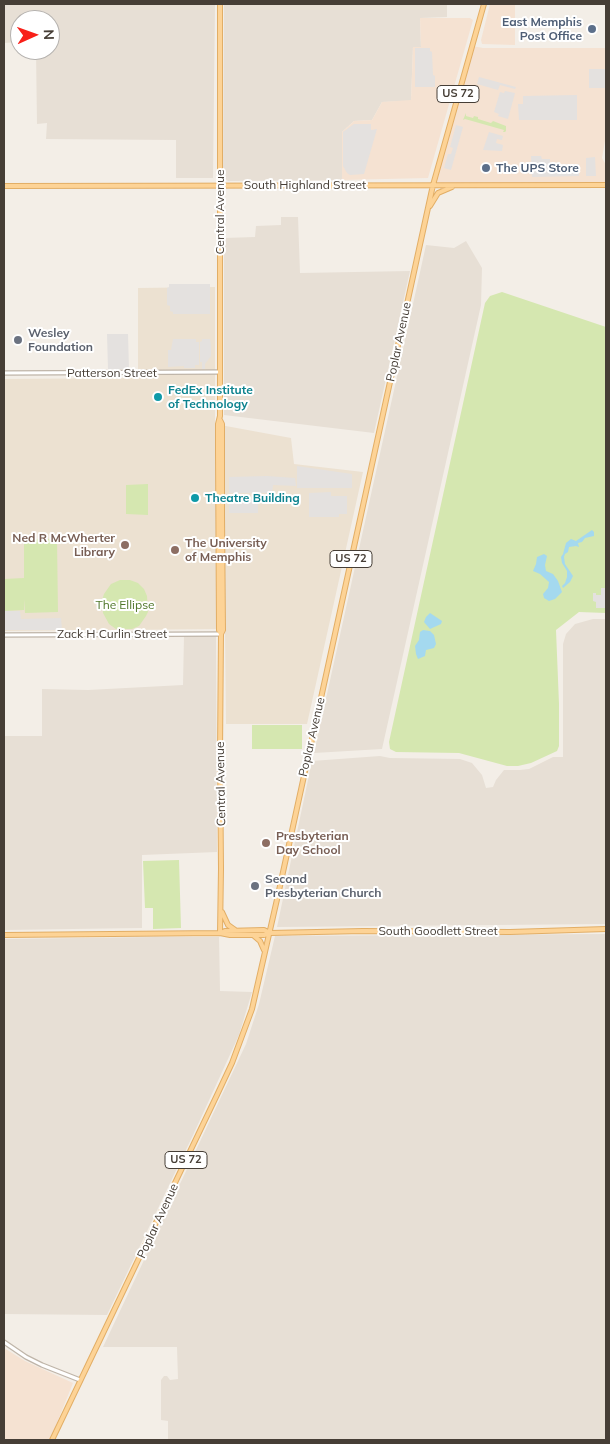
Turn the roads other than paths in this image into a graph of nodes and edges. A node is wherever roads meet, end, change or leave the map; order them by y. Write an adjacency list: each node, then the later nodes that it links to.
1 (220, 4): 7 (main road, Central Avenue)
2 (484, 4): 4 (main road, Poplar Avenue / US 72)
3 (606, 184): 5 (main road, South Highland Street)
4 (433, 185): 5 (main road, South Highland Street); 7 (main road, South Highland Street); 8 (main road, Poplar Avenue / US 72)
5 (458, 185): 8 (main road)
6 (4, 186): 7 (main road, South Highland Street)
7 (220, 186): 9 (main road, Central Avenue)
8 (428, 210): 17 (main road, Poplar Avenue / US 72)
9 (220, 372): 10 (street, Patterson Street); 11 (main road, Central Avenue)
10 (4, 373)
11 (220, 634): 12 (street, Zack H Curlin Street); 13 (main road, Central Avenue)
12 (4, 635)
13 (220, 905): 15 (main road); 16 (main road, Central Avenue)
14 (606, 929): 17 (main road, South Goodlett Street)
15 (237, 930): 16 (main road, South Goodlett Street); 17 (main road, South Goodlett Street)
16 (220, 933): 18 (main road, South Goodlett Street); 19 (main road, South Goodlett Street)
17 (270, 933): 19 (main road, South Goodlett Street); 20 (main road, Poplar Avenue / US 72)
18 (4, 935)
19 (253, 935): 20 (main road)
20 (265, 953): 22 (main road, Poplar Avenue / US 72)
21 (4, 1342): 22 (street)
22 (80, 1380): 23 (main road, Poplar Avenue / US 72)
23 (52, 1440)

